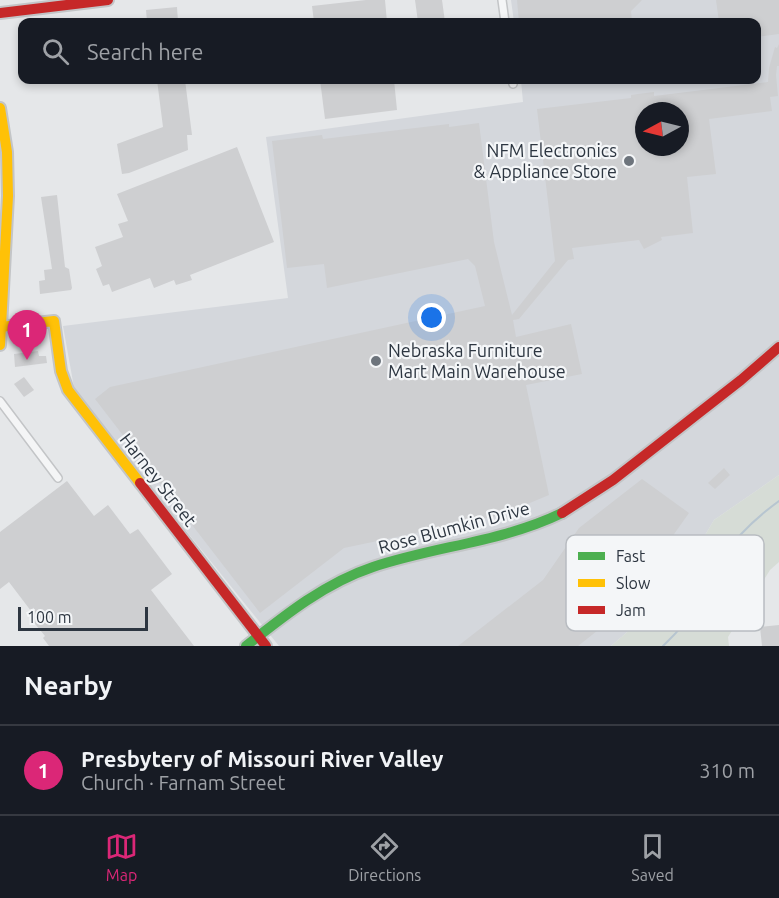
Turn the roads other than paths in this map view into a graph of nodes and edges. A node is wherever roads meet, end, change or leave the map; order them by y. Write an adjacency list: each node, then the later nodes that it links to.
1 (108, 0): 3 (main road)
2 (502, 0): 4 (street)
3 (0, 13)
4 (504, 18)
5 (0, 108): 6 (main road)
6 (4, 218): 7 (main road)
7 (1, 296): 8 (main road)
8 (1, 326): 9 (main road); 13 (main road, Harney Street)
9 (0, 345)
10 (779, 346): 13 (main road, Rose Blumkin Drive)
11 (0, 401): 12 (street)
12 (58, 478)
13 (259, 636): 14 (main road, Rose Blumkin Drive); 15 (main road, Harney Street)
14 (246, 646)
15 (266, 646)

